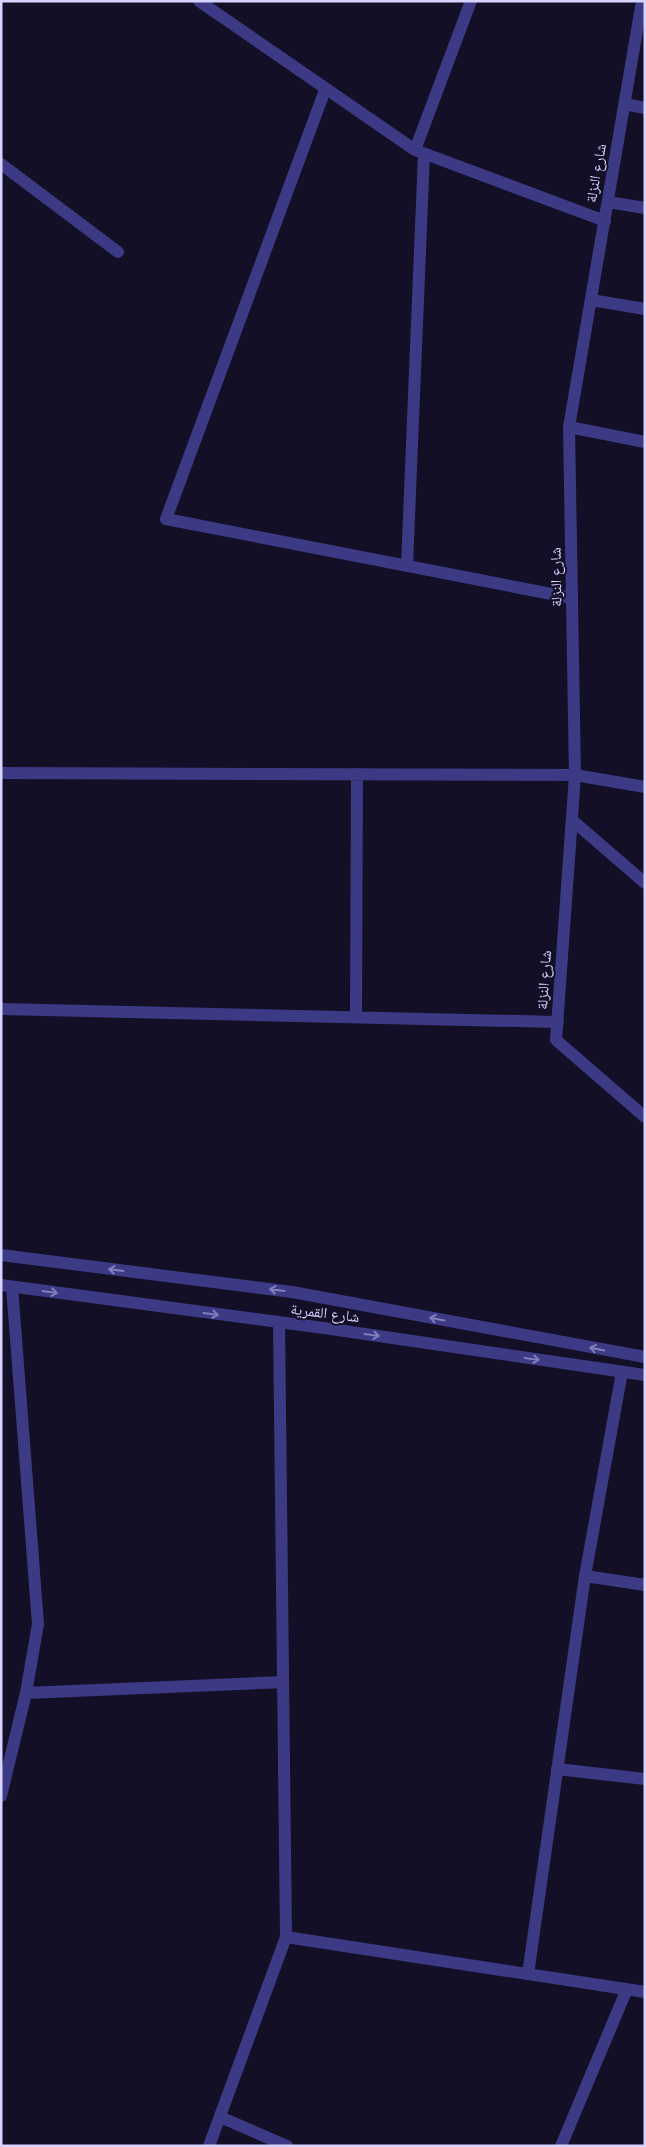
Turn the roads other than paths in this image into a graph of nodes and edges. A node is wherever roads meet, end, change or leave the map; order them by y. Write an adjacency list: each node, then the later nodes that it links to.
1 (199, 1): 4 (street)
2 (471, 1): 7 (street)
3 (642, 1): 5 (street, شارع النزلة)
4 (325, 90): 7 (street); 17 (street)
5 (625, 104): 6 (street); 9 (street, شارع النزلة)
6 (645, 108)
7 (420, 152): 11 (street); 17 (street)
8 (1, 164): 12 (street)
9 (608, 202): 10 (street); 11 (street, شارع النزلة)
10 (645, 208)
11 (605, 221): 13 (street, شارع النزلة)
12 (118, 252)
13 (591, 300): 14 (street); 15 (street, شارع النزلة)
14 (645, 309)
15 (570, 427): 16 (street); 18 (street, شارع النزلة)
16 (645, 442)
17 (407, 566): 18 (street)
18 (572, 598): 21 (street, شارع النزلة)
19 (1, 773): 20 (street)
20 (357, 774): 21 (street); 26 (street)
21 (575, 775): 22 (street); 23 (street, شارع النزلة)
22 (645, 787)
23 (572, 820): 24 (street); 27 (street, شارع النزلة)
24 (645, 883)
25 (1, 1009): 26 (street)
26 (356, 1017): 27 (street)
27 (558, 1022): 28 (street, شارع النزلة)
28 (645, 1117)
29 (1, 1256): 32 (street, one-way to 29)
30 (7, 1286): 31 (street, شارع القمرية, one-way to 31); 38 (street)
31 (279, 1323): 33 (street, شارع القمرية, one-way to 33); 37 (street)
32 (645, 1357)
33 (622, 1372): 34 (street, شارع القمرية); 35 (street)
34 (645, 1375)
35 (585, 1576): 36 (street); 39 (street)
36 (645, 1586)
37 (283, 1682): 38 (street); 42 (street)
38 (26, 1693): 41 (street)
39 (557, 1769): 40 (street); 43 (street)
40 (645, 1779)
41 (1, 1796)
42 (286, 1938): 43 (street); 46 (street)
43 (528, 1974): 44 (street)
44 (627, 1989): 45 (street); 49 (street)
45 (645, 1992)
46 (220, 2117): 47 (street); 48 (street)
47 (210, 2146)
48 (287, 2146)
49 (561, 2146)

